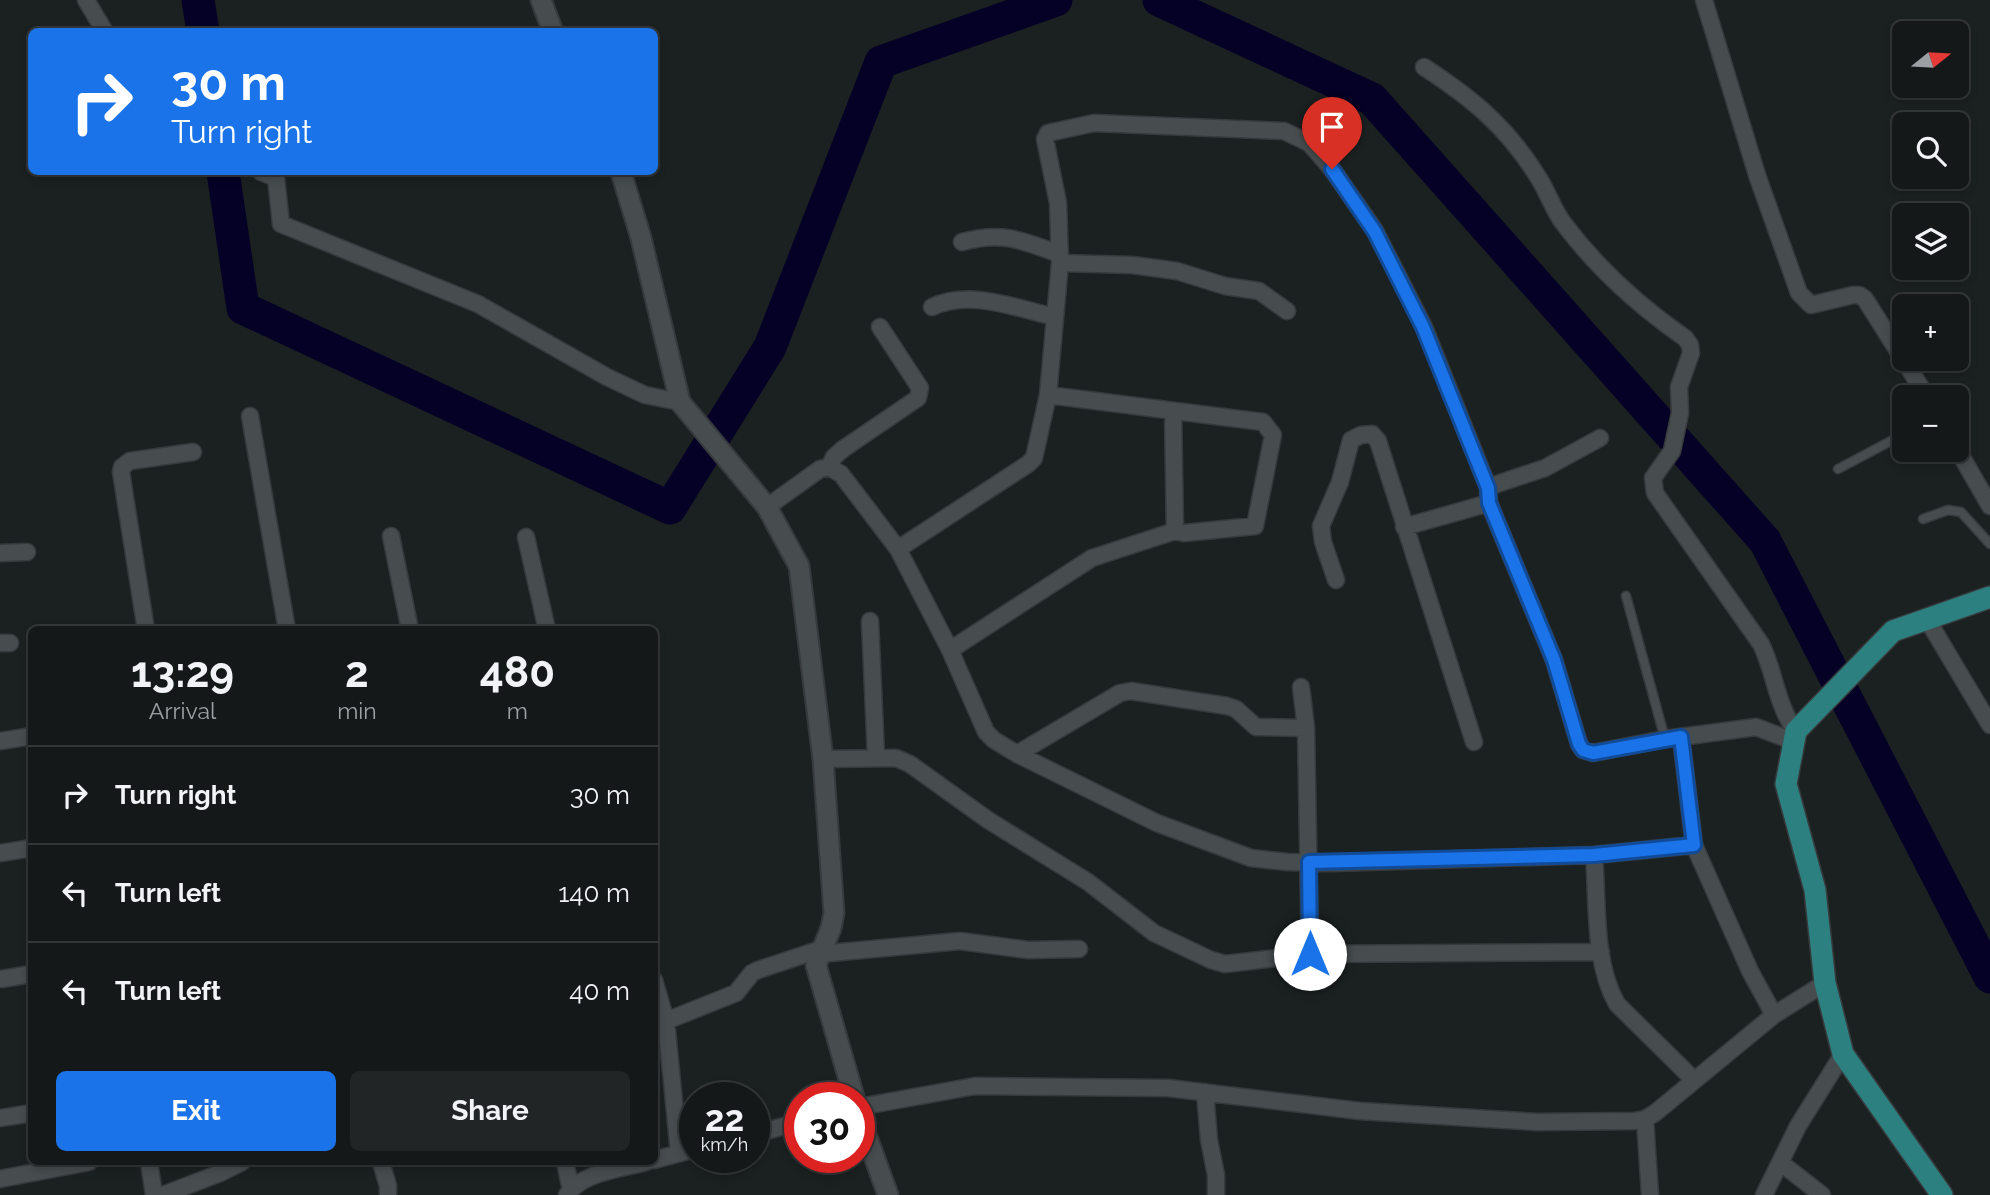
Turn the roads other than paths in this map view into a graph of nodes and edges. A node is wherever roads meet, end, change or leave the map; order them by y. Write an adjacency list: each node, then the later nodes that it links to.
1 (86, 0): 4 (street)
2 (541, 0): 5 (street)
3 (1704, 0): 15 (street)
4 (103, 28)
5 (552, 28)
6 (1424, 66): 51 (street)
7 (268, 175): 17 (street)
8 (622, 175): 17 (street)
9 (962, 242): 10 (street)
10 (1059, 258): 12 (street); 13 (street); 26 (street)
11 (932, 307): 13 (street)
12 (1287, 311)
13 (1055, 317): 16 (street)
14 (880, 327): 24 (street)
15 (1920, 385)
16 (1048, 395): 18 (street); 35 (street)
17 (681, 402): 27 (street)
18 (1173, 412): 31 (street); 31 (street)
19 (250, 416): 44 (street)
20 (1600, 438): 26 (street)
21 (1892, 440): 25 (lane)
22 (192, 452): 43 (street)
23 (1965, 462): 28 (street)
24 (829, 467): 27 (street); 35 (street)
25 (1838, 469)
26 (1488, 495): 30 (street); 53 (street)
27 (761, 500): 58 (street)
28 (1990, 506)
29 (1923, 519): 34 (lane)
30 (1404, 527): 38 (street); 55 (street)
31 (1175, 531): 47 (street)
32 (391, 536): 45 (street)
33 (526, 537): 46 (street)
34 (1990, 544)
35 (898, 549): 47 (street)
36 (27, 552): 37 (street)
37 (0, 553)
38 (1336, 580)
39 (1626, 596): 53 (lane)
40 (1990, 597): 41 (main road)
41 (1927, 619): 49 (street); 51 (main road)
42 (870, 621): 57 (street)
43 (145, 626)
44 (286, 626)
45 (409, 626)
46 (546, 626)
47 (950, 649): 56 (street)
48 (1301, 687): 50 (street)
49 (1990, 725)
50 (1306, 729): 56 (street); 63 (street)
51 (1796, 734): 53 (street); 70 (main road)
52 (28, 737): 54 (street)
53 (1673, 738): 59 (street)
54 (0, 741)
55 (1474, 741)
56 (1017, 754): 63 (street)
57 (876, 757): 58 (street); 67 (street)
58 (823, 759): 65 (street)
59 (1694, 845): 62 (street); 72 (street)
60 (28, 849): 61 (street)
61 (0, 853)
62 (1594, 855): 63 (street); 66 (street)
63 (1309, 862): 67 (street)
64 (1079, 949): 65 (street)
65 (820, 951): 73 (street); 76 (street)
66 (1601, 952): 67 (street); 75 (street)
67 (1310, 954)
68 (28, 975): 69 (street)
69 (1, 979)
70 (1825, 983): 72 (street); 74 (main road)
71 (658, 994): 73 (street)
72 (1774, 1015): 75 (street)
73 (666, 1021): 78 (street)
74 (1843, 1054): 86 (street); 103 (main road)
75 (1694, 1080): 82 (street)
76 (850, 1082)
77 (1205, 1092): 79 (street); 82 (street); 99 (street)
78 (679, 1101)
79 (875, 1104)
80 (28, 1114): 81 (street)
81 (0, 1118)
82 (1645, 1119): 100 (street)
83 (679, 1153): 84 (street)
84 (658, 1159)
85 (875, 1159): 98 (street)
86 (1781, 1163): 101 (street); 102 (street)
87 (73, 1165): 93 (street)
88 (150, 1165): 95 (street)
89 (236, 1165): 96 (street)
90 (382, 1165): 97 (street)
91 (565, 1165): 94 (street)
92 (635, 1165): 94 (street)
93 (0, 1179)
94 (569, 1192)
95 (155, 1195)
96 (163, 1195)
97 (388, 1195)
98 (888, 1195)
99 (1216, 1195)
100 (1650, 1195)
101 (1763, 1195)
102 (1822, 1195)
103 (1942, 1195)

